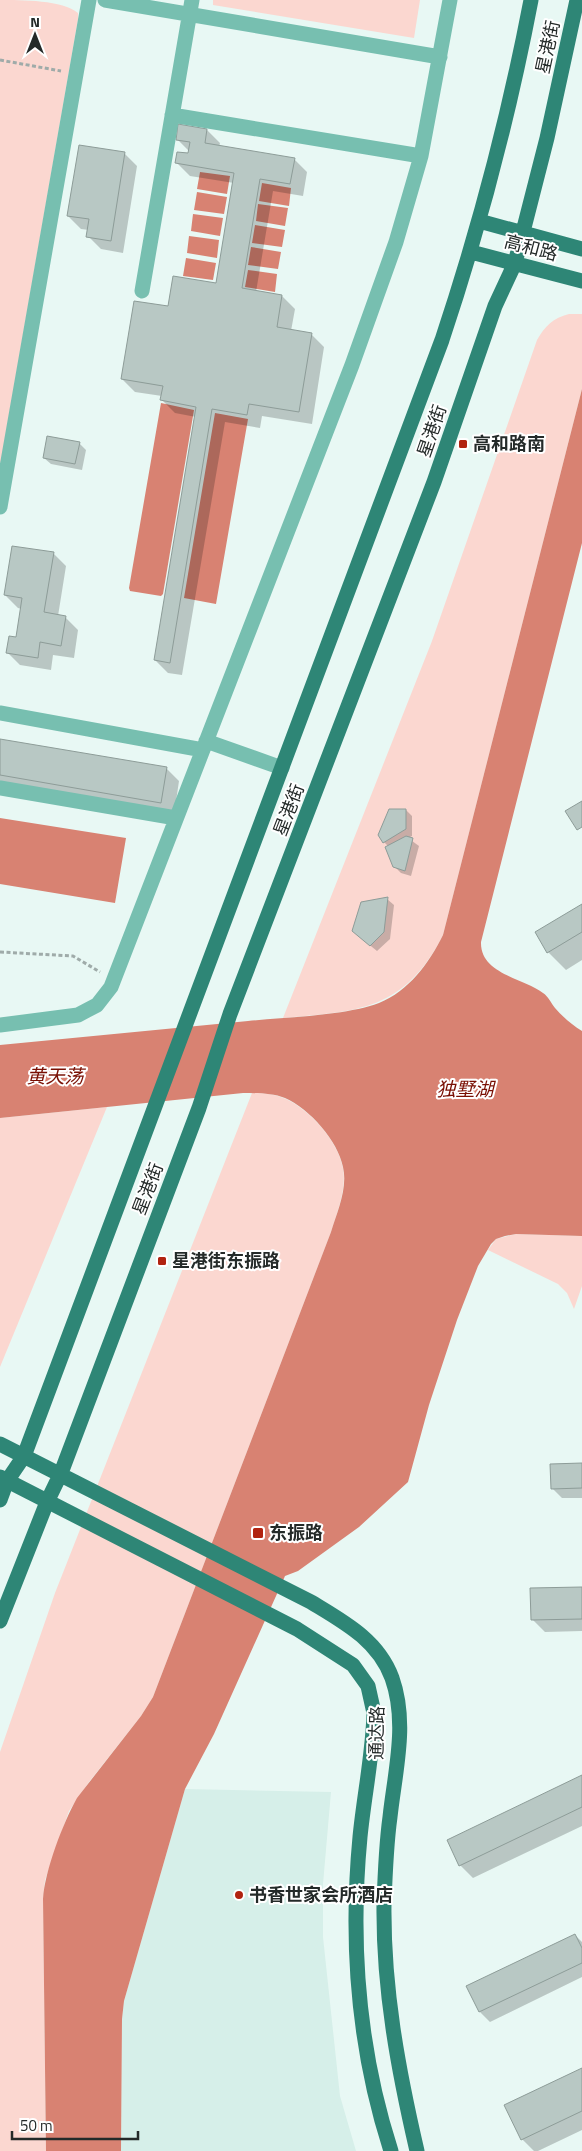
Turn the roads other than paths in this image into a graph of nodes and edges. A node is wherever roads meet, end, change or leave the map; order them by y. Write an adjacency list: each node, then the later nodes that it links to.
1 (89, 0): 17 (street)
2 (105, 0): 6 (street)
3 (450, 0): 7 (street)
4 (531, 0): 10 (main road, 星港街)
5 (577, 0): 11 (main road, 星港街)
6 (191, 7): 7 (street); 8 (street)
7 (440, 57): 9 (street)
8 (172, 116): 9 (street); 16 (street)
9 (421, 156): 19 (street)
10 (479, 221): 11 (main road, 高和路); 13 (main road, 星港街)
11 (524, 233): 12 (main road, 高和路); 14 (main road, 星港街)
12 (582, 248)
13 (471, 252): 14 (main road, 高和路); 20 (main road, 星港街)
14 (515, 263): 15 (main road, 高和路); 26 (main road, 星港街)
15 (582, 281)
16 (142, 291)
17 (0, 507)
18 (0, 713): 19 (street)
19 (205, 746): 20 (street); 22 (street)
20 (282, 768): 25 (main road, 星港街)
21 (0, 788): 22 (street)
22 (176, 818): 23 (street)
23 (0, 1024)
24 (0, 1444): 25 (main road)
25 (24, 1456): 26 (main road); 27 (main road, 星港街)
26 (61, 1474): 29 (main road, 星港街); 32 (main road, 通达路)
27 (4, 1479): 28 (main road, 星港街); 29 (main road)
28 (0, 1500)
29 (47, 1502): 30 (main road, 星港街); 31 (main road, 通达路)
30 (0, 1622)
31 (392, 2151)
32 (417, 2151)

